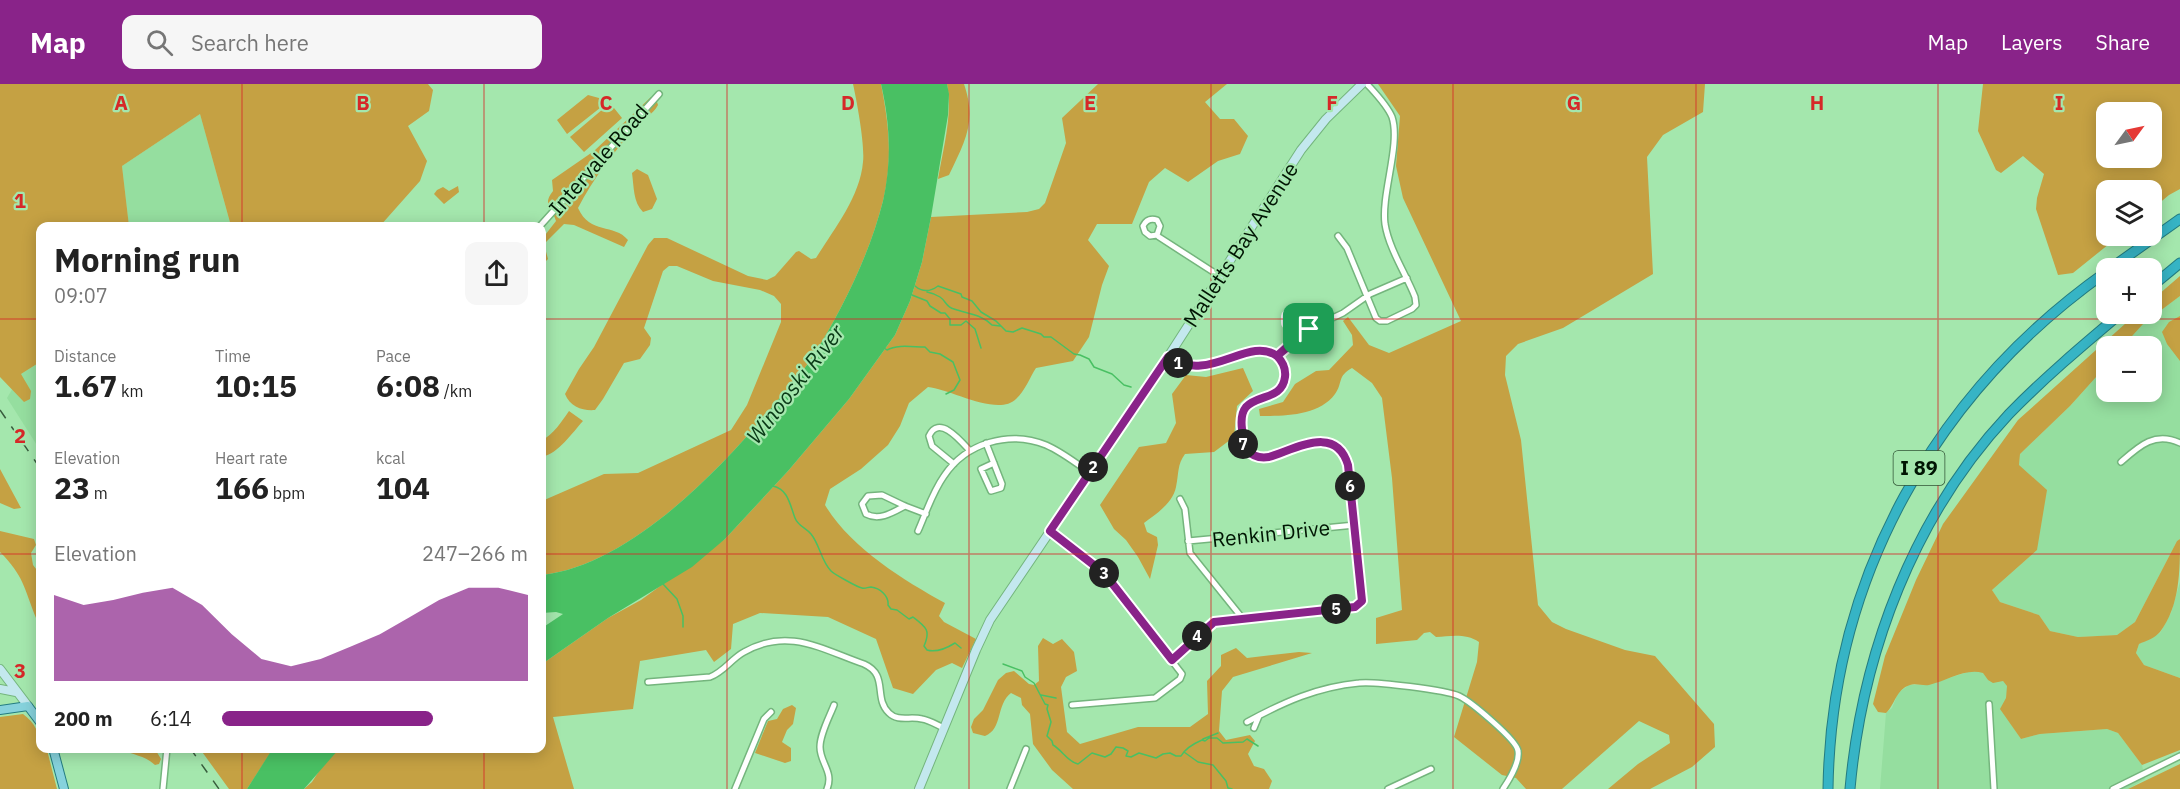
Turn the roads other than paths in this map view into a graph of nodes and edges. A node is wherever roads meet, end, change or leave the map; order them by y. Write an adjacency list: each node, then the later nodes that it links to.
1 (1365, 84): 9 (street, Malletts Bay Avenue); 10 (street)
2 (658, 94): 4 (street, Intervale Road)
3 (2180, 219): 7 (highway)
4 (544, 222)
5 (1157, 235): 9 (street)
6 (1338, 236): 13 (street)
7 (2125, 258)
8 (2180, 263): 11 (highway)
9 (1221, 277): 18 (street, Malletts Bay Avenue)
10 (1407, 278): 13 (street); 13 (street)
11 (2162, 278)
12 (2096, 280): 63 (highway, I 89)
13 (1367, 296): 15 (street)
14 (2108, 324): 64 (highway, I 89)
15 (1309, 329): 16 (street); 16 (street)
16 (1298, 337): 17 (street)
17 (1277, 356): 18 (street); 29 (street)
18 (1168, 357): 25 (street, Malletts Bay Avenue)
19 (986, 443): 21 (street); 22 (street); 25 (street)
20 (2180, 443): 23 (street)
21 (969, 452): 24 (street); 24 (street)
22 (994, 462): 22 (street)
23 (2121, 462)
24 (954, 464): 28 (street)
25 (1090, 473): 31 (street, Malletts Bay Avenue)
26 (1180, 500): 32 (street)
27 (904, 506): 27 (street); 28 (street)
28 (926, 514): 30 (street)
29 (1355, 525): 32 (street, Renkin Drive); 33 (street)
30 (918, 531)
31 (1050, 531): 34 (street); 48 (street, Malletts Bay Avenue)
32 (1188, 542): 33 (street)
33 (1243, 618): 34 (street)
34 (1172, 660): 41 (street)
35 (0, 669): 38 (street)
36 (648, 682): 48 (street)
37 (0, 689): 38 (street)
38 (16, 692): 42 (street)
39 (1989, 704): 65 (street)
40 (834, 705): 58 (street)
41 (1072, 705)
42 (28, 706): 43 (main road); 46 (main road)
43 (0, 710)
44 (771, 712): 57 (street)
45 (1259, 716): 47 (street); 49 (street); 62 (street)
46 (36, 717)
47 (1247, 722)
48 (944, 728): 59 (street, Malletts Bay Avenue)
49 (1254, 728)
50 (1026, 749): 60 (street)
51 (54, 753): 55 (main road)
52 (167, 753): 56 (street)
53 (2180, 756): 66 (street)
54 (1431, 769): 61 (street)
55 (64, 789)
56 (163, 789)
57 (736, 789)
58 (827, 789)
59 (919, 789)
60 (1010, 789)
61 (1388, 789)
62 (1503, 789)
63 (1828, 789)
64 (1850, 789)
65 (1994, 789)
66 (2113, 789)

